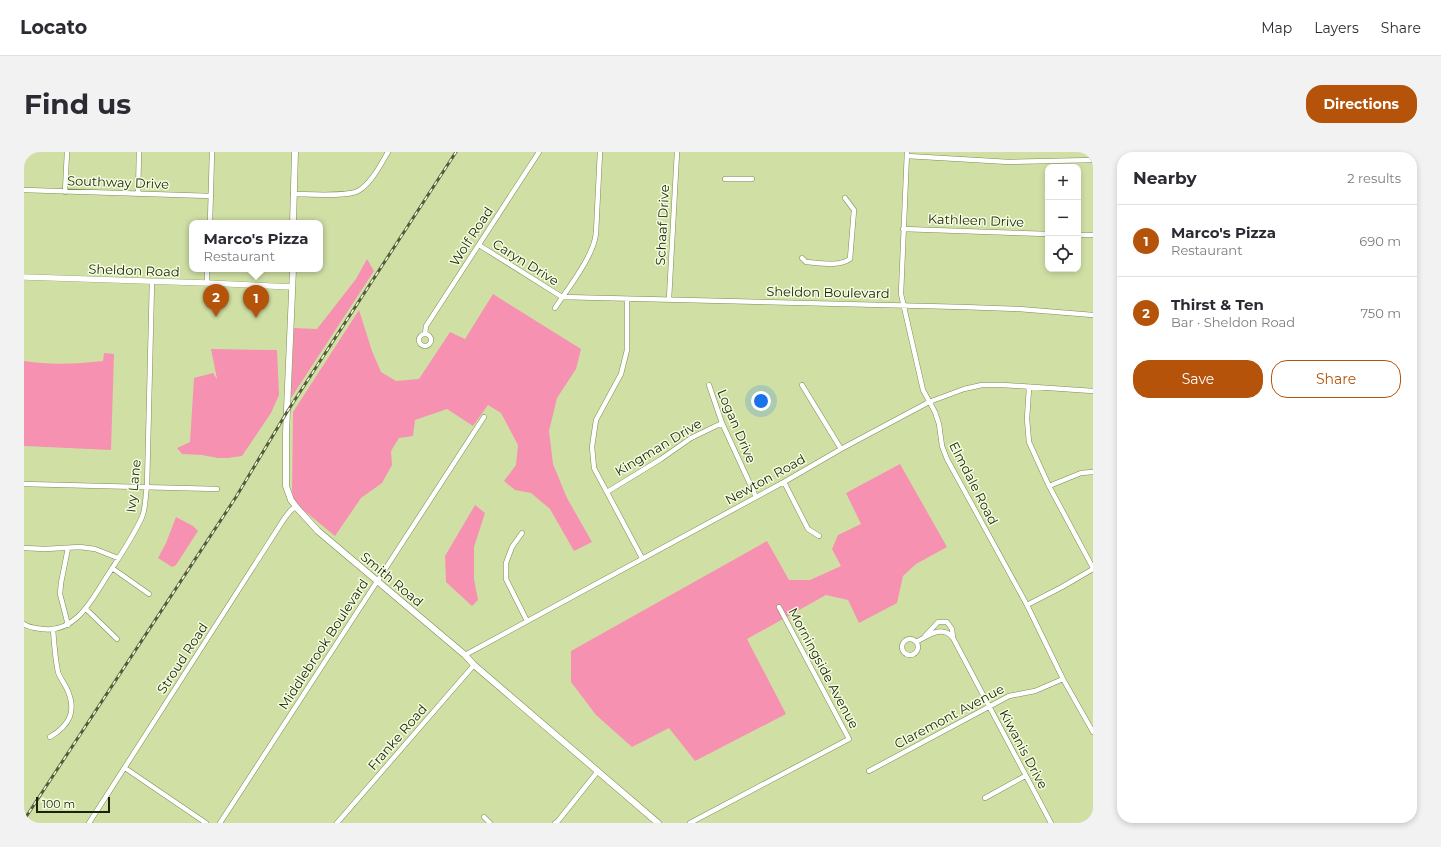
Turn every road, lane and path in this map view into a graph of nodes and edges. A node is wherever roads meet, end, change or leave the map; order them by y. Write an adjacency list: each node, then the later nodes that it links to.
1 (67, 152): 14 (street)
2 (139, 152): 15 (street)
3 (212, 152): 17 (street)
4 (295, 152): 16 (main road)
5 (388, 152): 16 (street)
6 (539, 152): 25 (street, Wolf Road)
7 (600, 152): 33 (street)
8 (677, 152): 35 (street, Schaaf Drive)
9 (907, 154): 10 (street); 21 (street, Elmdale Road)
10 (1093, 160)
11 (726, 179): 12 (street)
12 (752, 179)
13 (24, 190): 14 (street, Southway Drive)
14 (66, 192): 15 (street, Southway Drive)
15 (138, 194): 17 (street, Southway Drive)
16 (293, 194): 20 (main road)
17 (211, 196): 19 (street)
18 (845, 198): 26 (street)
19 (210, 220)
20 (293, 220)
21 (903, 229): 22 (street, Kathleen Drive); 36 (street, Elmdale Road)
22 (1045, 234)
23 (1081, 235): 24 (street)
24 (1093, 235)
25 (478, 245): 33 (street, Caryn Drive); 39 (street, Wolf Road)
26 (802, 258)
27 (207, 272): 31 (street)
28 (293, 272): 32 (main road, Smith Road)
29 (24, 277): 30 (street, Sheldon Road)
30 (152, 281): 31 (street, Sheldon Road); 52 (street, Ivy Lane)
31 (207, 283): 32 (street, Sheldon Road)
32 (292, 287): 56 (main road, Smith Road)
33 (562, 297): 34 (street, Sheldon Boulevard); 37 (street)
34 (626, 299): 35 (street, Sheldon Boulevard); 54 (street)
35 (669, 299): 36 (street, Sheldon Boulevard)
36 (903, 305): 38 (street, Sheldon Boulevard); 44 (street, Elmdale Road)
37 (555, 308)
38 (1093, 315)
39 (425, 334)
40 (802, 384): 47 (street)
41 (709, 385): 46 (street, Logan Drive)
42 (1029, 388): 43 (street, Newton Road); 44 (street, Newton Road); 51 (street)
43 (1093, 391)
44 (929, 402): 47 (street, Newton Road); 67 (street, Elmdale Road)
45 (484, 417): 65 (street, Middlebrook Boulevard)
46 (722, 423): 54 (street, Kingman Drive); 55 (street, Logan Drive)
47 (841, 449): 49 (street, Newton Road)
48 (1093, 472): 51 (street)
49 (784, 482): 55 (street, Newton Road); 58 (street)
50 (24, 484): 52 (street)
51 (1049, 486): 64 (street)
52 (147, 487): 53 (street); 61 (street, Ivy Lane)
53 (217, 489)
54 (607, 492): 62 (street)
55 (756, 497): 62 (street, Newton Road)
56 (296, 507): 65 (main road, Smith Road); 84 (street, Stroud Road)
57 (522, 533): 70 (street)
58 (819, 536)
59 (24, 548): 60 (street)
60 (68, 548): 61 (street); 72 (street)
61 (118, 558): 63 (street, Ivy Lane)
62 (642, 558): 70 (street, Newton Road)
63 (112, 568): 66 (street); 69 (street, Ivy Lane)
64 (1093, 568): 67 (street)
65 (377, 581): 78 (main road, Smith Road); 92 (street, Middlebrook Boulevard)
66 (149, 594)
67 (1027, 605): 80 (street, Elmdale Road)
68 (779, 607): 97 (street, Morningside Avenue)
69 (86, 609): 72 (street, Ivy Lane); 76 (street)
70 (527, 621): 78 (street, Newton Road)
71 (24, 624): 73 (street, Ivy Lane)
72 (68, 625): 73 (street, Ivy Lane)
73 (53, 629): 83 (street)
74 (924, 638): 75 (street); 75 (street, Kiwanis Drive); 77 (street)
75 (953, 638): 81 (street, Kiwanis Drive)
76 (116, 639)
77 (916, 642)
78 (465, 656): 79 (main road, Smith Road)
79 (474, 665): 85 (main road, Smith Road); 93 (street, Franke Road)
80 (1063, 679): 81 (street, Claremont Avenue); 82 (street, Elmdale Road)
81 (989, 707): 86 (street, Claremont Avenue); 87 (street, Kiwanis Drive)
82 (1093, 732)
83 (50, 737)
84 (125, 768): 90 (street, Stroud Road); 91 (street)
85 (598, 771): 95 (street); 96 (main road, Smith Road)
86 (869, 771)
87 (1025, 776): 88 (street); 98 (street, Kiwanis Drive)
88 (985, 798)
89 (484, 817): 94 (street)
90 (89, 823)
91 (206, 823)
92 (220, 823)
93 (337, 823)
94 (490, 823)
95 (555, 823)
96 (658, 823)
97 (690, 823)
98 (1051, 823)

